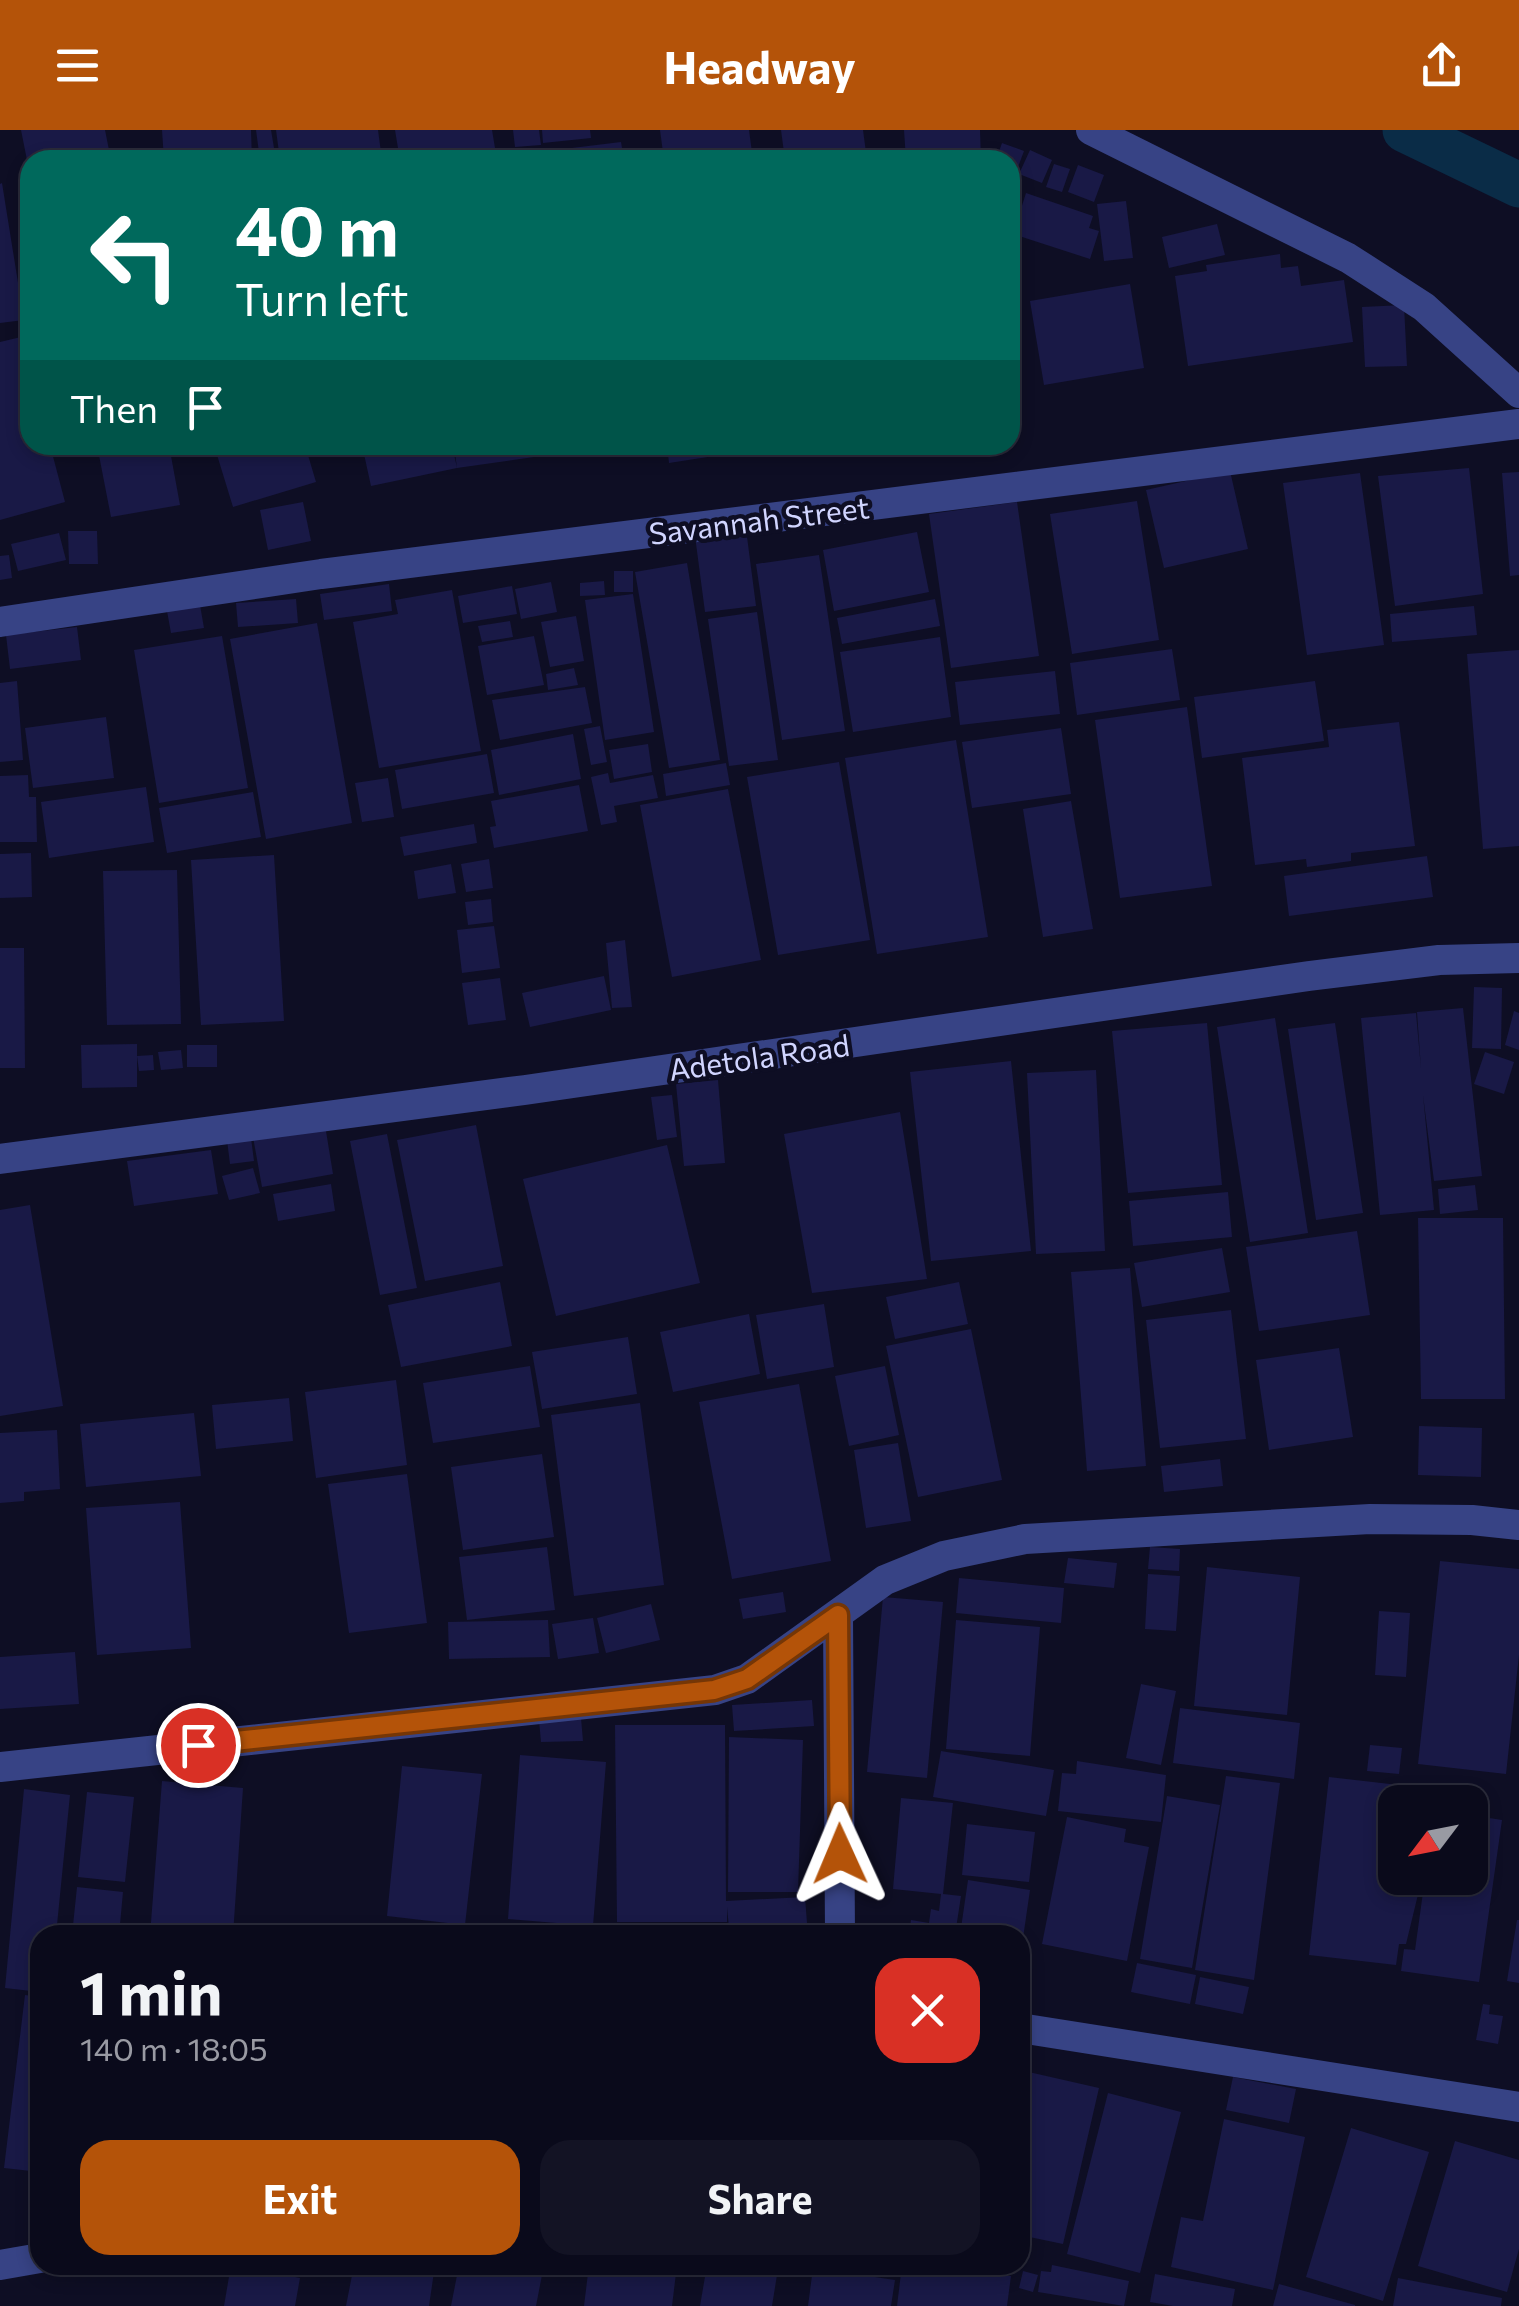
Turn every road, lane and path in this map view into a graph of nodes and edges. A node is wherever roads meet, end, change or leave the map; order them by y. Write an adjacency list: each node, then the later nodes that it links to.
1 (1091, 130): 2 (street)
2 (1519, 394)
3 (1519, 424): 4 (street, Savannah Street)
4 (0, 622)
5 (1519, 958): 6 (street, Adetola Road)
6 (0, 1160)
7 (1519, 1525): 8 (street)
8 (838, 1615): 9 (street); 10 (street)
9 (0, 1766)
10 (840, 1925)
11 (1030, 2030): 12 (street)
12 (1519, 2107)
13 (30, 2260): 14 (street)
14 (0, 2265)

